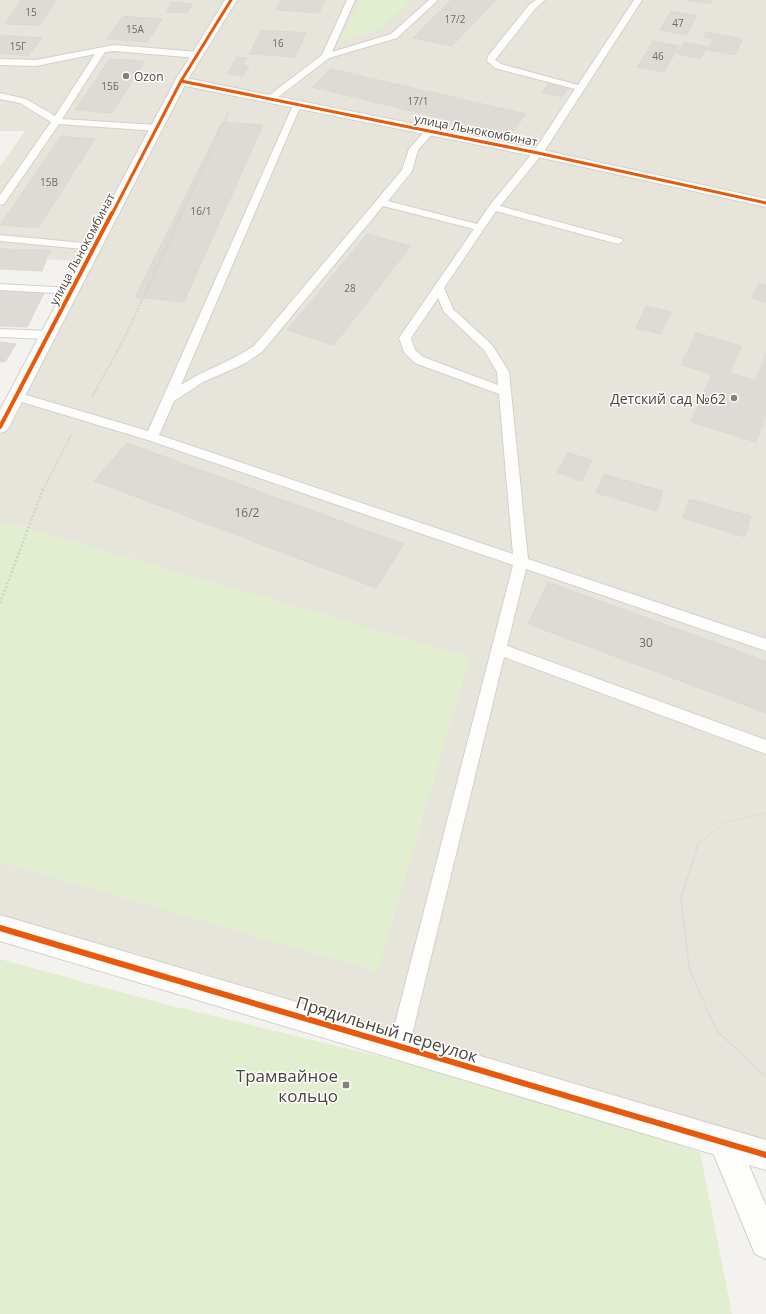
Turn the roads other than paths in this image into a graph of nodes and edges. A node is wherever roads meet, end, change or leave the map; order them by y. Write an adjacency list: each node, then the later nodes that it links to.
1 (231, 0): 7 (street, улица Льнокомбинат)
2 (351, 0): 8 (lane)
3 (434, 0): 8 (lane)
4 (541, 0): 11 (lane)
5 (638, 0): 11 (lane)
6 (102, 50): 7 (lane); 9 (lane); 15 (lane)
7 (198, 55): 10 (street, улица Льнокомбинат)
8 (326, 56): 13 (lane)
9 (0, 62)
10 (181, 82): 13 (street, улица Льнокомбинат); 16 (street, улица Льнокомбинат)
11 (580, 88): 18 (lane)
12 (0, 96): 15 (lane)
13 (270, 99): 14 (street, улица Льнокомбинат)
14 (297, 105): 17 (street, улица Льнокомбинат); 34 (lane)
15 (56, 121): 16 (lane); 19 (lane)
16 (157, 128): 26 (street, улица Льнокомбинат)
17 (430, 132): 18 (street, улица Льнокомбинат); 20 (lane)
18 (538, 153): 21 (street, улица Льнокомбинат); 22 (lane)
19 (0, 202)
20 (381, 202): 23 (lane); 34 (lane)
21 (766, 203)
22 (494, 207): 23 (lane); 25 (lane)
23 (480, 228): 28 (lane)
24 (0, 238): 26 (lane)
25 (618, 241)
26 (94, 247): 29 (street, улица Льнокомбинат)
27 (0, 287): 29 (lane)
28 (439, 288): 32 (lane); 32 (lane)
29 (71, 291): 31 (street, улица Льнокомбинат)
30 (0, 333): 31 (lane)
31 (48, 335): 33 (street, улица Льнокомбинат)
32 (505, 392): 37 (lane)
33 (16, 396): 35 (street, улица Льнокомбинат); 36 (lane)
34 (170, 398): 36 (lane)
35 (0, 427)
36 (152, 437): 37 (lane)
37 (521, 561): 38 (lane); 39 (lane)
38 (766, 645)
39 (498, 649): 40 (lane); 42 (lane)
40 (766, 747)
41 (0, 928): 42 (street, Прядильный переулок)
42 (399, 1047): 43 (street, Прядильный переулок)
43 (724, 1143): 44 (street, Прядильный переулок); 45 (street)
44 (766, 1155)
45 (766, 1243)

